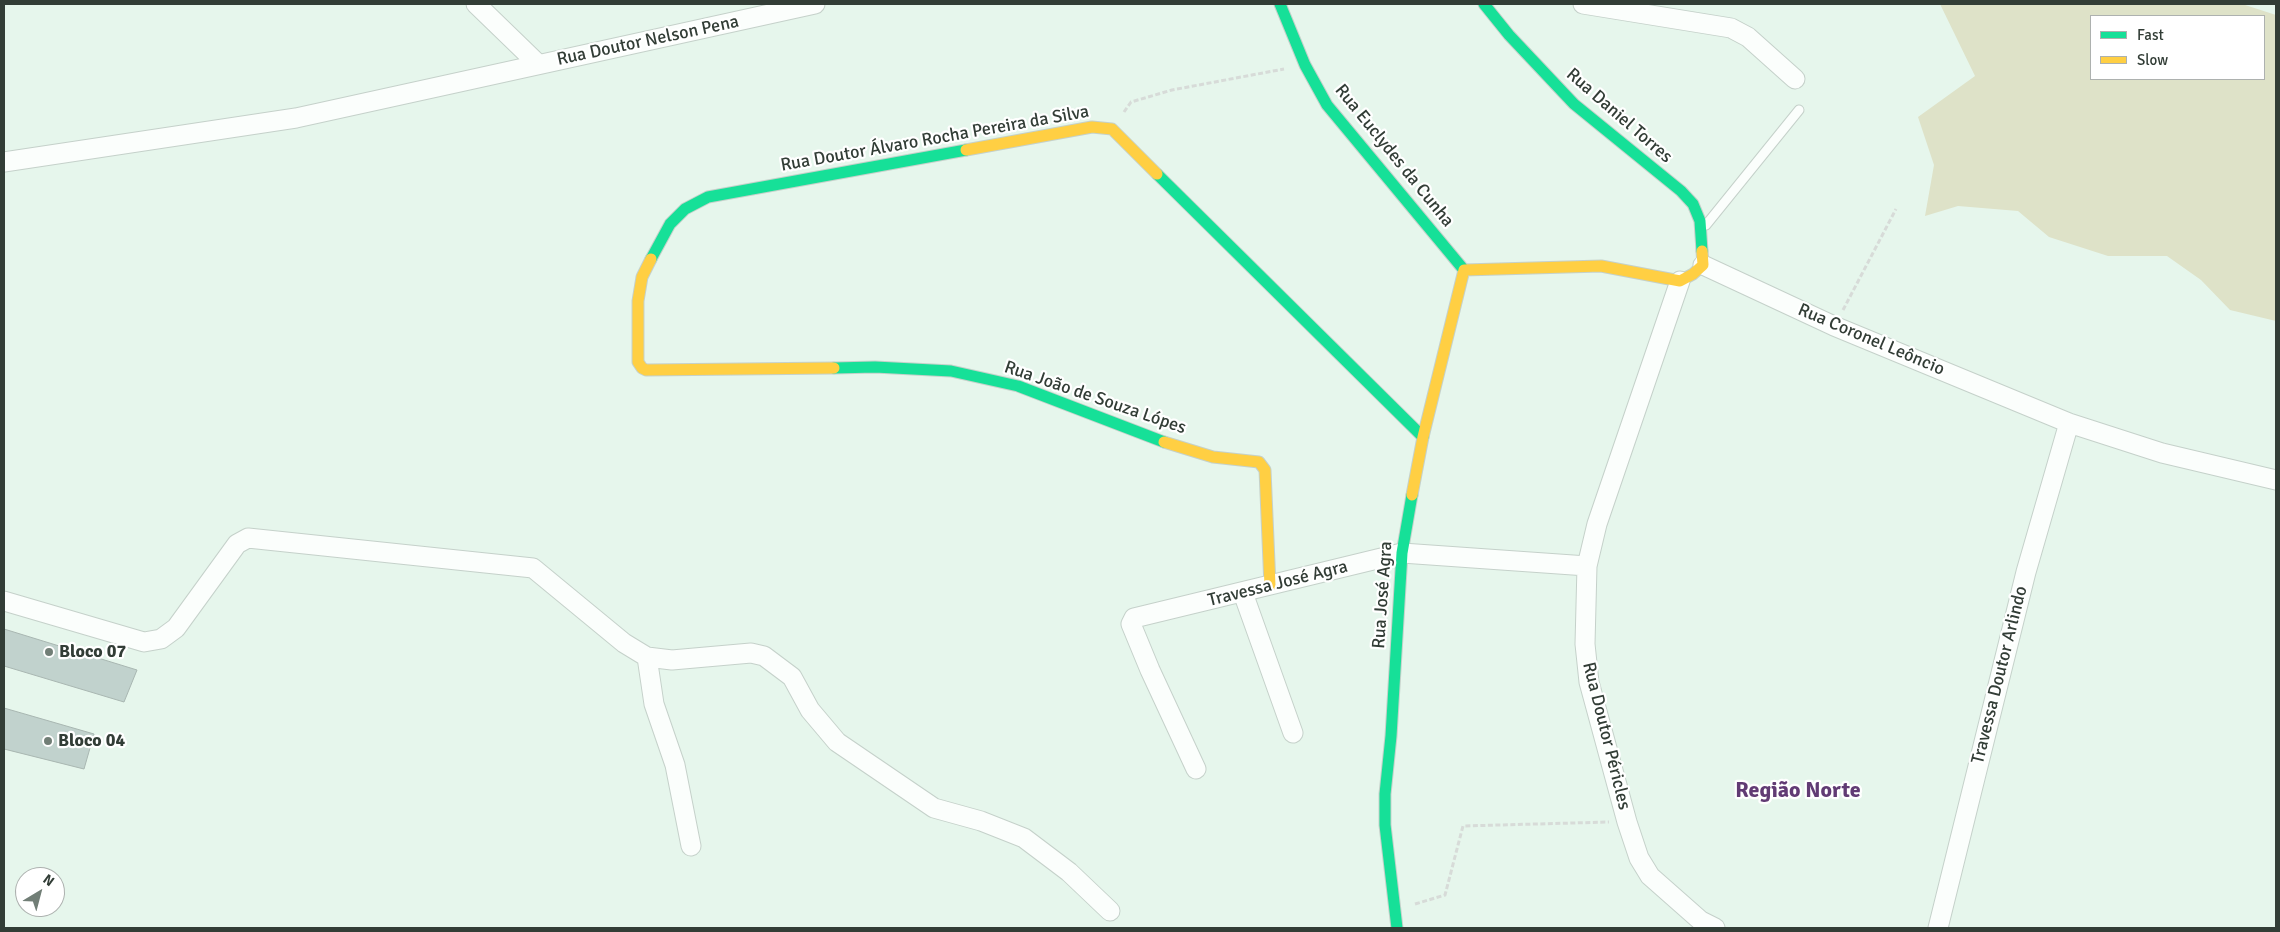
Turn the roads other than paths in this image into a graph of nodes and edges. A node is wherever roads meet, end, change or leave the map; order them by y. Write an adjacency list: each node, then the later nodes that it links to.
1 (476, 4): 6 (street)
2 (815, 4): 6 (street, Rua Doutor Nelson Pena)
3 (1280, 4): 12 (street, Rua Euclydes da Cunha)
4 (1484, 4): 10 (street, Rua Daniel Torres)
5 (1584, 4): 7 (street)
6 (538, 64): 9 (street, Rua Doutor Nelson Pena)
7 (1795, 78)
8 (1798, 110): 10 (lane)
9 (4, 162)
10 (1701, 232): 11 (street, Rua Daniel Torres)
11 (1703, 265): 13 (street); 15 (street, Rua Coronel Leôncio)
12 (1464, 270): 13 (street); 16 (street, Rua José Agra)
13 (1680, 282): 19 (street, Rua Doutor Péricles)
14 (642, 368): 16 (street, Rua Doutor Álvaro Rocha Pereira da Silva); 20 (street, Rua João de Souza Lópes)
15 (2069, 424): 17 (street, Rua Coronel Leôncio); 30 (street, Travessa Doutor Arlindo)
16 (1423, 437): 18 (street, Rua José Agra)
17 (2276, 480)
18 (1402, 553): 19 (street, Travessa José Agra); 20 (street, Travessa José Agra); 28 (street, Rua José Agra)
19 (1587, 566): 29 (street, Rua Doutor Péricles)
20 (1270, 586): 21 (street, Travessa José Agra)
21 (1243, 593): 24 (street); 25 (street, Travessa José Agra)
22 (4, 601): 23 (street)
23 (647, 657): 26 (street); 27 (street)
24 (1293, 733)
25 (1196, 769)
26 (692, 846)
27 (1110, 911)
28 (1397, 928)
29 (1714, 928)
30 (1938, 928)

